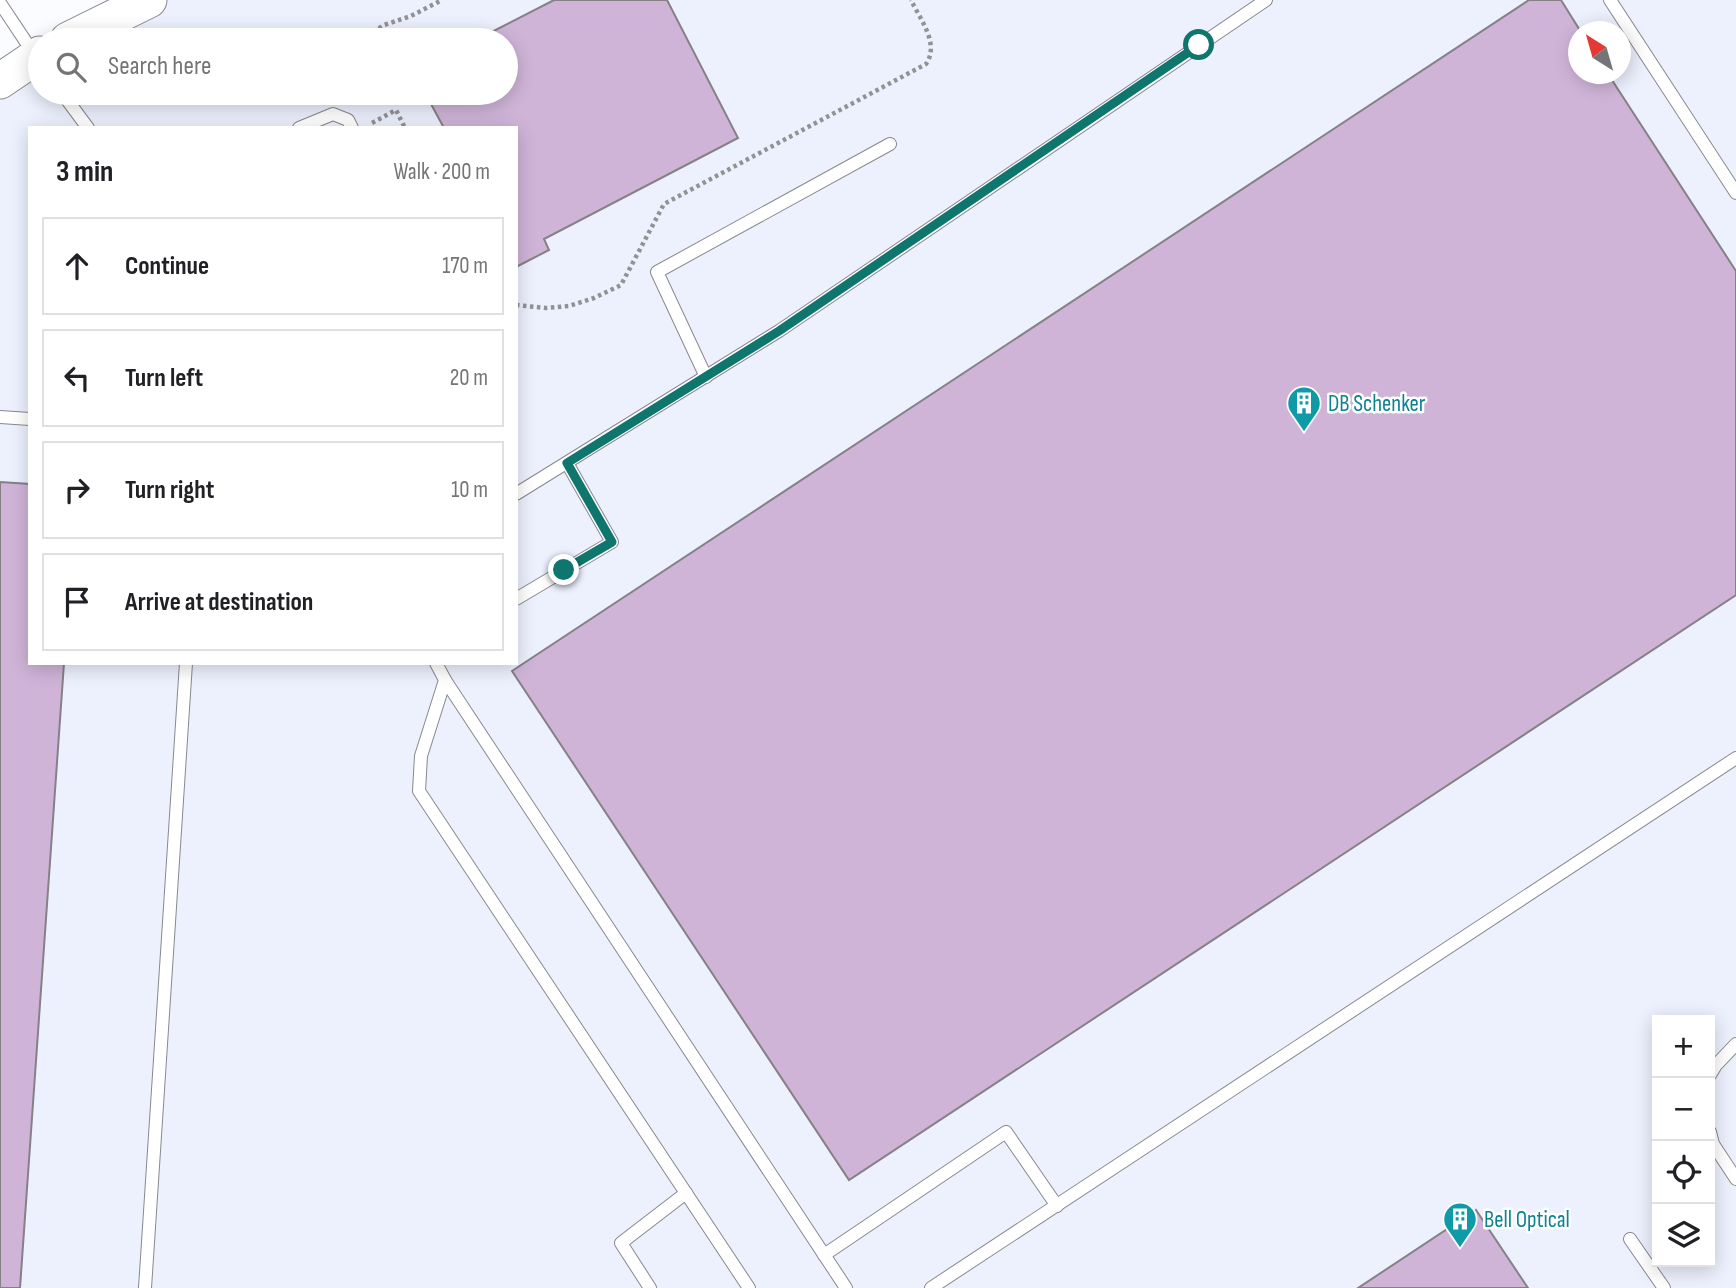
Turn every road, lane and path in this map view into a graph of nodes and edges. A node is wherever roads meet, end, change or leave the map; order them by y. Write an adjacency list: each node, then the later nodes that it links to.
1 (149, 0): 7 (street)
2 (442, 0): 8 (path)
3 (911, 0): 22 (path)
4 (1266, 0): 23 (lane)
5 (1610, 0): 21 (lane)
6 (0, 3): 9 (lane)
7 (92, 28)
8 (379, 28)
9 (28, 42)
10 (28, 64): 11 (street)
11 (0, 81)
12 (71, 105): 15 (lane)
13 (361, 105): 14 (path)
14 (359, 112)
15 (87, 126)
16 (304, 126): 17 (lane)
17 (351, 126)
18 (366, 126): 19 (path)
19 (404, 126)
20 (890, 144): 23 (lane)
21 (1736, 193)
22 (518, 305)
23 (706, 376): 26 (lane)
24 (0, 417): 25 (lane)
25 (28, 419)
26 (567, 463): 27 (lane); 28 (lane)
27 (518, 493)
28 (518, 598)
29 (186, 665): 41 (lane)
30 (437, 665): 31 (lane)
31 (445, 680): 37 (lane); 40 (lane)
32 (1736, 758): 38 (lane)
33 (1736, 1044): 34 (lane)
34 (1715, 1067)
35 (1712, 1141): 36 (lane)
36 (1736, 1179)
37 (686, 1193): 42 (lane); 43 (lane)
38 (1057, 1206): 40 (lane); 45 (lane)
39 (1630, 1239): 46 (lane)
40 (824, 1255): 44 (lane)
41 (145, 1288)
42 (650, 1288)
43 (749, 1288)
44 (846, 1288)
45 (931, 1288)
46 (1664, 1288)

